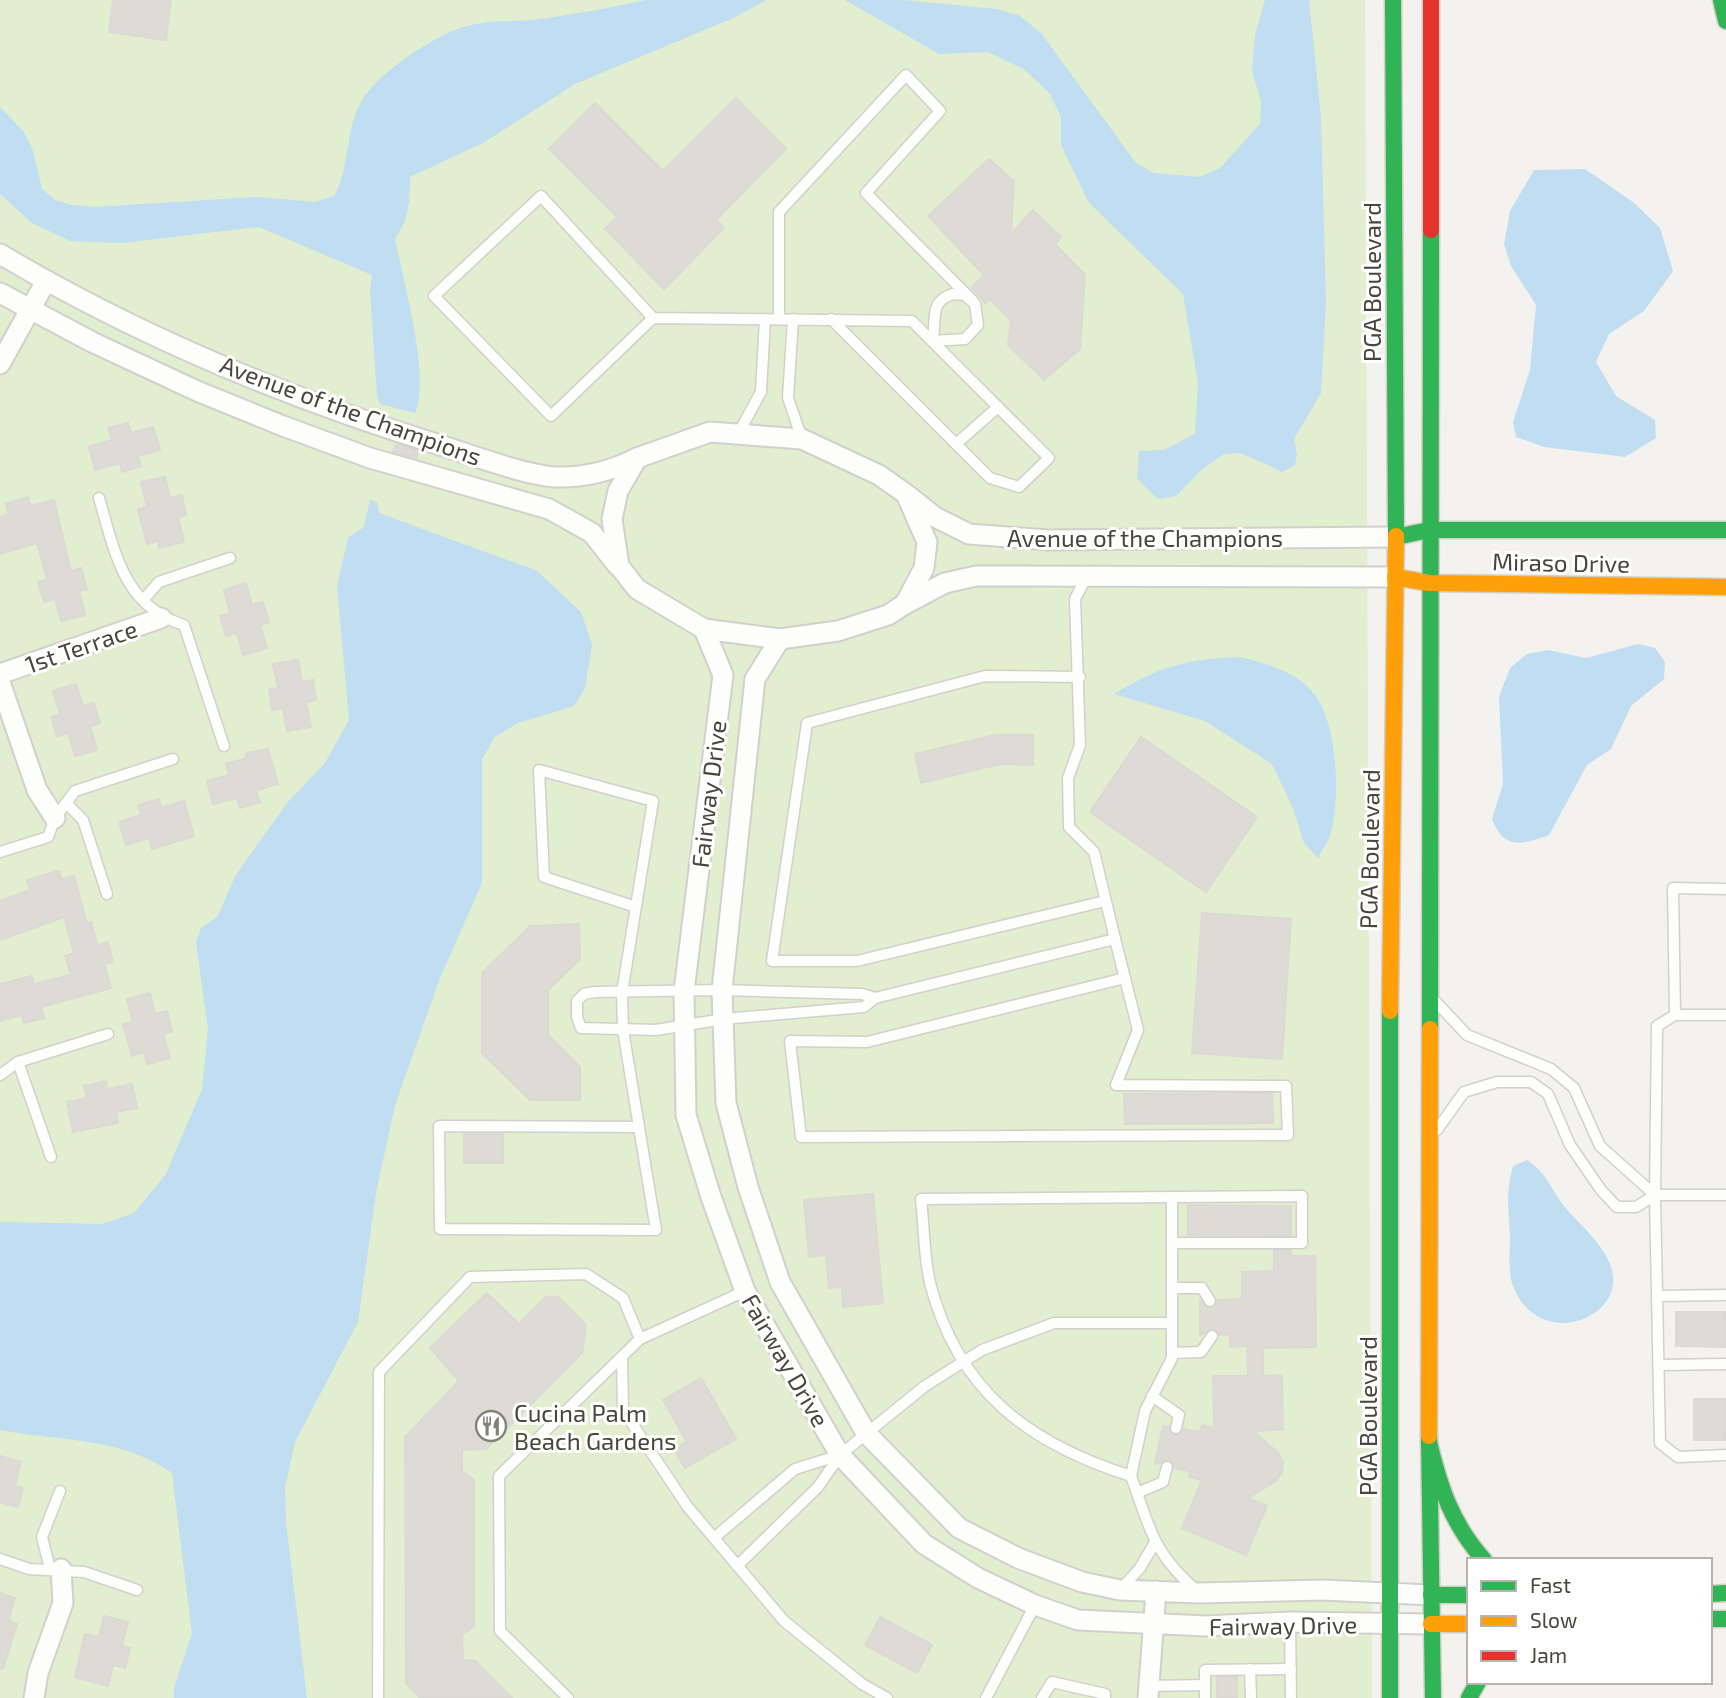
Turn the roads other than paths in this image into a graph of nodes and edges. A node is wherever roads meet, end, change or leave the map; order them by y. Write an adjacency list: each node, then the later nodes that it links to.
1 (1393, 0): 26 (main road, PGA Boulevard)
2 (1431, 0): 24 (main road)
3 (1721, 0): 4 (main road)
4 (1726, 21)
5 (0, 254): 6 (street, Avenue of the Champions)
6 (46, 281): 9 (street); 21 (street, Avenue of the Champions)
7 (0, 293): 9 (street, Avenue of the Champions)
8 (972, 300): 12 (lane); 15 (lane); 15 (lane)
9 (30, 309): 16 (street); 28 (street, Avenue of the Champions)
10 (653, 318): 10 (lane); 11 (lane)
11 (765, 319): 12 (lane); 18 (lane)
12 (779, 319): 13 (lane)
13 (793, 319): 14 (lane); 19 (lane)
14 (831, 319): 15 (lane); 20 (lane)
15 (932, 341): 17 (lane)
16 (0, 365)
17 (998, 407): 20 (lane); 20 (lane)
18 (738, 434): 19 (street, Avenue of the Champions); 21 (street, Avenue of the Champions)
19 (802, 439): 22 (street, Avenue of the Champions)
20 (956, 444)
21 (637, 458): 28 (street)
22 (906, 494): 26 (street, Avenue of the Champions); 34 (street)
23 (99, 498): 33 (lane)
24 (1429, 530): 25 (main road, Miraso Drive); 26 (main road, Miraso Drive); 31 (main road)
25 (1726, 530)
26 (1396, 537): 30 (main road, PGA Boulevard)
27 (230, 558): 33 (lane)
28 (619, 566): 36 (street, Avenue of the Champions)
29 (1088, 575): 30 (street, Avenue of the Champions); 34 (street, Avenue of the Champions); 39 (lane)
30 (1395, 577): 31 (main road, Miraso Drive); 103 (main road, PGA Boulevard)
31 (1429, 583): 32 (main road, Miraso Drive); 54 (main road)
32 (1726, 587)
33 (144, 599): 35 (lane)
34 (905, 604): 37 (street, Avenue of the Champions)
35 (161, 618): 38 (street, 1st Terrace); 41 (lane)
36 (704, 629): 37 (street, Avenue of the Champions); 52 (street, Fairway Drive)
37 (780, 639): 51 (street, Fairway Drive)
38 (0, 674)
39 (1080, 677): 47 (lane); 47 (lane)
40 (0, 682): 43 (street)
41 (224, 746)
42 (173, 759): 43 (lane)
43 (61, 811): 44 (lane); 46 (lane)
44 (0, 852)
45 (1726, 889): 56 (lane)
46 (107, 894)
47 (1105, 901): 49 (lane)
48 (636, 907): 48 (lane); 53 (lane)
49 (1115, 939): 50 (lane); 55 (lane)
50 (1125, 978): 50 (lane)
51 (722, 990): 52 (lane); 55 (lane); 58 (street, Fairway Drive)
52 (684, 991): 53 (lane); 59 (street, Fairway Drive)
53 (622, 993): 60 (lane); 60 (lane)
54 (1430, 996): 65 (main road); 67 (lane)
55 (875, 998): 58 (lane)
56 (1675, 1015): 57 (lane); 67 (lane)
57 (1726, 1015)
58 (723, 1019): 59 (lane); 86 (street, Fairway Drive)
59 (685, 1023): 60 (lane); 72 (street, Fairway Drive)
60 (623, 1030): 64 (lane)
61 (108, 1034): 62 (lane)
62 (18, 1062): 63 (lane); 66 (lane)
63 (0, 1075)
64 (639, 1127): 64 (lane)
65 (1430, 1139): 67 (lane); 87 (main road)
66 (51, 1157)
67 (1655, 1195): 68 (lane); 74 (lane)
68 (1726, 1195)
69 (1171, 1197): 70 (lane); 70 (lane); 81 (lane)
70 (1172, 1243): 71 (lane)
71 (1172, 1289): 75 (lane); 76 (lane)
72 (746, 1291): 78 (lane); 88 (street, Fairway Drive)
73 (1726, 1295): 74 (lane)
74 (1657, 1296): 83 (lane)
75 (1210, 1301)
76 (1172, 1322): 79 (lane); 81 (lane)
77 (1212, 1336): 79 (lane)
78 (640, 1339): 80 (lane); 118 (lane)
79 (1172, 1353): 84 (lane)
80 (622, 1357): 94 (lane); 119 (lane)
81 (964, 1362): 86 (lane); 91 (lane)
82 (1726, 1364): 83 (lane)
83 (1658, 1365): 89 (lane)
84 (1152, 1396): 85 (lane); 91 (lane)
85 (1176, 1428)
86 (866, 1433): 88 (lane); 101 (street, Fairway Drive)
87 (1429, 1443): 96 (main road); 105 (main road)
88 (840, 1454): 94 (lane); 98 (lane); 107 (street, Fairway Drive)
89 (1726, 1455)
90 (1167, 1466): 93 (lane)
91 (1131, 1476): 93 (lane)
92 (60, 1491): 99 (lane)
93 (1137, 1493): 95 (lane)
94 (714, 1538): 98 (lane)
95 (1154, 1544): 101 (lane); 104 (lane)
96 (1482, 1558)
97 (0, 1559): 99 (lane)
98 (737, 1566): 120 (lane)
99 (55, 1569): 100 (lane); 117 (street)
100 (137, 1590)
101 (1120, 1590): 102 (street, Fairway Drive)
102 (1156, 1591): 104 (street, Fairway Drive); 112 (street)
103 (1390, 1592): 104 (street, Fairway Drive); 105 (street, Fairway Drive); 109 (main road, PGA Boulevard)
104 (1199, 1593)
105 (1431, 1595): 106 (main road); 110 (main road)
106 (1467, 1595)
107 (1035, 1605): 112 (street, Fairway Drive); 121 (lane)
108 (1290, 1622): 109 (street, Fairway Drive); 112 (street, Fairway Drive); 114 (lane)
109 (1389, 1624): 110 (street, Fairway Drive); 127 (main road, PGA Boulevard)
110 (1431, 1624): 111 (main road); 128 (main road)
111 (1467, 1624)
112 (1152, 1626): 116 (street)
113 (1250, 1669): 114 (lane); 115 (lane); 125 (lane)
114 (1291, 1669): 126 (lane)
115 (1205, 1685): 116 (lane); 124 (lane)
116 (1148, 1692)
117 (34, 1698)
118 (378, 1698)
119 (568, 1698)
120 (887, 1698)
121 (986, 1698)
122 (1042, 1698): 123 (lane)
123 (1105, 1698)
124 (1205, 1698)
125 (1251, 1698)
126 (1291, 1698)
127 (1390, 1698)
128 (1433, 1698)

